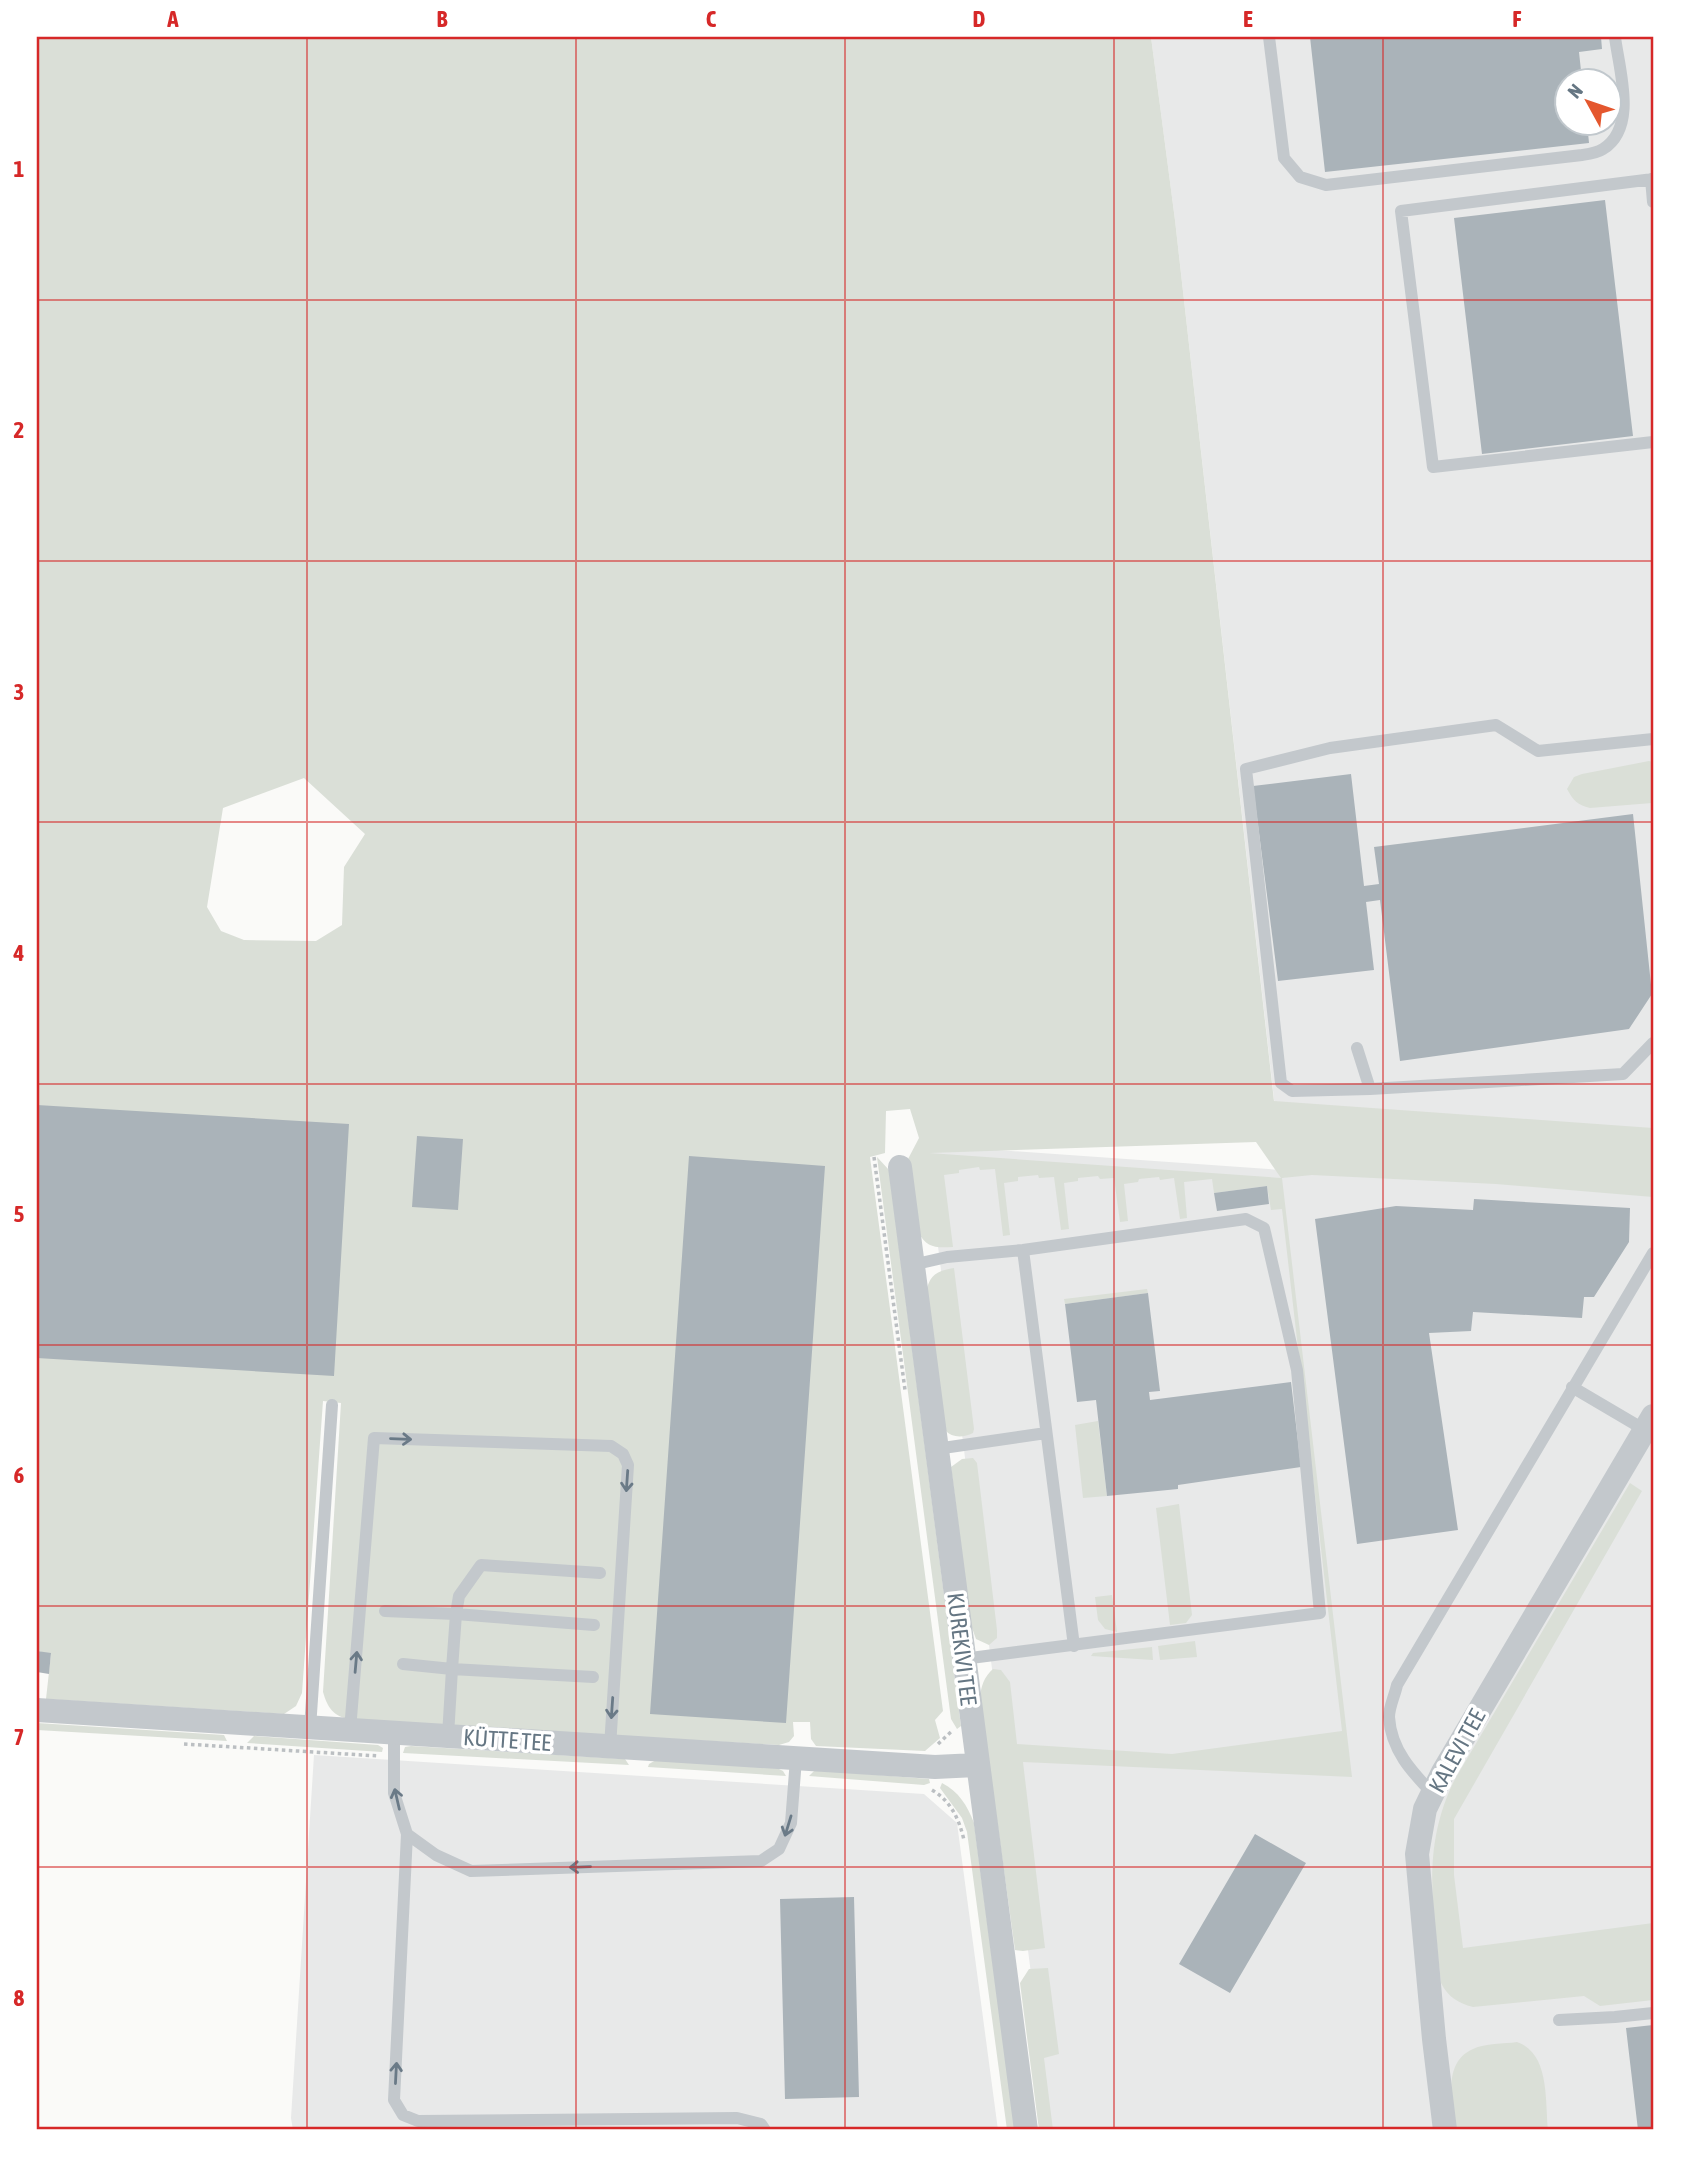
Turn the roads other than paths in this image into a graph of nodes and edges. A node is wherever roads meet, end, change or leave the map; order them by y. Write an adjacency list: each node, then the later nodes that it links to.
1 (1269, 37): 2 (lane)
2 (1615, 37)
3 (1652, 179): 4 (lane); 5 (lane)
4 (1653, 202)
5 (1653, 442)
6 (1653, 739): 9 (lane)
7 (1653, 1043): 9 (lane)
8 (1357, 1048): 9 (lane)
9 (1370, 1088)
10 (900, 1167): 13 (street, KUREKIVI TEE)
11 (1023, 1250): 13 (lane); 17 (lane); 23 (lane)
12 (1653, 1253): 14 (lane)
13 (912, 1265): 18 (street, KUREKIVI TEE)
14 (1572, 1387): 16 (lane); 36 (lane)
15 (332, 1405): 29 (lane)
16 (1649, 1423): 36 (street, KALEVI TEE)
17 (1046, 1433): 18 (lane); 23 (lane)
18 (936, 1449): 24 (street, KUREKIVI TEE)
19 (600, 1573): 21 (lane)
20 (385, 1611): 21 (lane)
21 (456, 1614): 22 (lane); 26 (lane)
22 (594, 1625)
23 (1074, 1646): 24 (lane)
24 (963, 1659): 35 (street, KUREKIVI TEE)
25 (402, 1664): 26 (lane)
26 (452, 1668): 27 (lane); 31 (lane)
27 (593, 1677)
28 (37, 1710): 29 (street, KÜTTE TEE)
29 (310, 1728): 30 (street, KÜTTE TEE)
30 (350, 1730): 32 (street, KÜTTE TEE); 33 (lane, one-way to 33)
31 (448, 1736): 32 (street, KÜTTE TEE); 33 (street, KÜTTE TEE)
32 (394, 1745): 37 (lane, one-way to 32)
33 (610, 1747): 34 (street, KÜTTE TEE)
34 (796, 1759): 35 (street, KÜTTE TEE); 37 (lane, one-way to 37)
35 (976, 1765): 41 (street, KUREKIVI TEE)
36 (1433, 1794): 42 (street, KALEVI TEE)
37 (407, 1835): 40 (lane, one-way to 37)
38 (1653, 2012): 39 (lane)
39 (1559, 2020)
40 (765, 2130)
41 (1026, 2130)
42 (1445, 2130)

